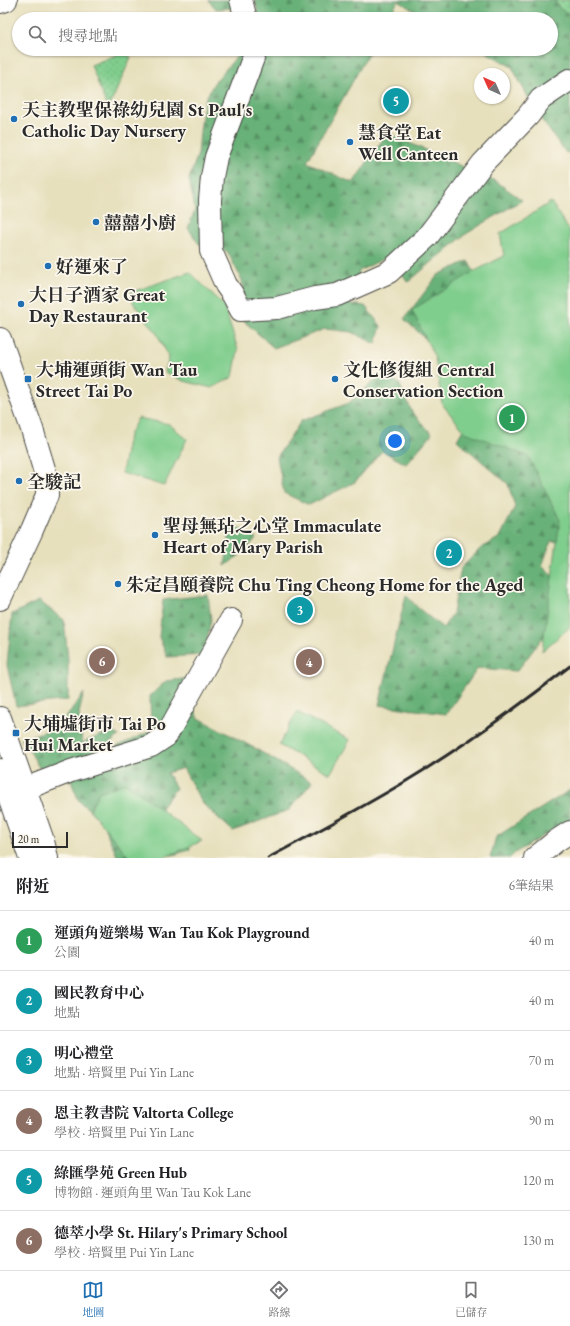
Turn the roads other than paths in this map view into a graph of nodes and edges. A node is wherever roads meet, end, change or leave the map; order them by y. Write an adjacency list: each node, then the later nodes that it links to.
1 (6, 0): 3 (street)
2 (241, 0): 4 (street)
3 (0, 2)
4 (244, 12)
5 (253, 56): 6 (street)
6 (569, 80)
7 (2, 352): 8 (street)
8 (0, 599)
9 (231, 620): 12 (street)
10 (0, 718): 12 (street)
11 (0, 770): 12 (street)
12 (17, 791): 15 (street); 16 (street)
13 (570, 832): 17 (street)
14 (570, 848): 18 (street)
15 (30, 858)
16 (47, 858)
17 (535, 858)
18 (556, 858)

